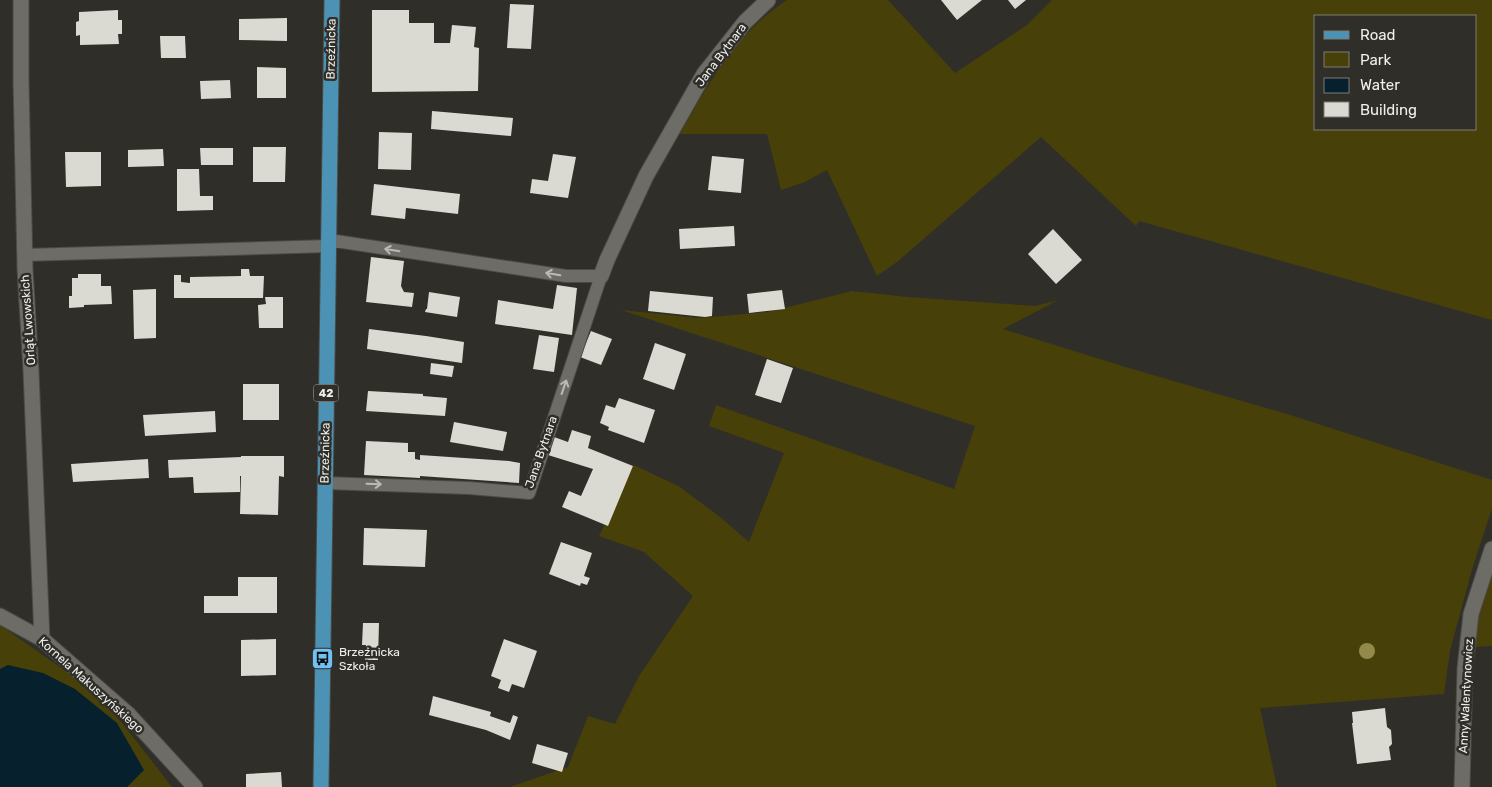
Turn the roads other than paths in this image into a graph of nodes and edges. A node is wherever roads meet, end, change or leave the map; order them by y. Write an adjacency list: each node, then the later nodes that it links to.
1 (21, 0): 5 (street, Orląt Lwowskich)
2 (332, 0): 4 (main road, Brzeźnicka / 42)
3 (768, 0): 6 (street, Jana Bytnara)
4 (329, 243): 5 (lane); 6 (lane, one-way to 4); 7 (main road, Brzeźnicka / 42)
5 (25, 255): 10 (street, Orląt Lwowskich)
6 (601, 276): 7 (lane, Jana Bytnara, one-way to 6)
7 (325, 483): 12 (main road, Brzeźnicka / 42)
8 (1492, 549): 13 (street, Anny Walentynowicz)
9 (0, 616): 10 (street, Kornela Makuszyńskiego)
10 (42, 639): 11 (street, Kornela Makuszyńskiego)
11 (195, 787)
12 (321, 787)
13 (1462, 787)

